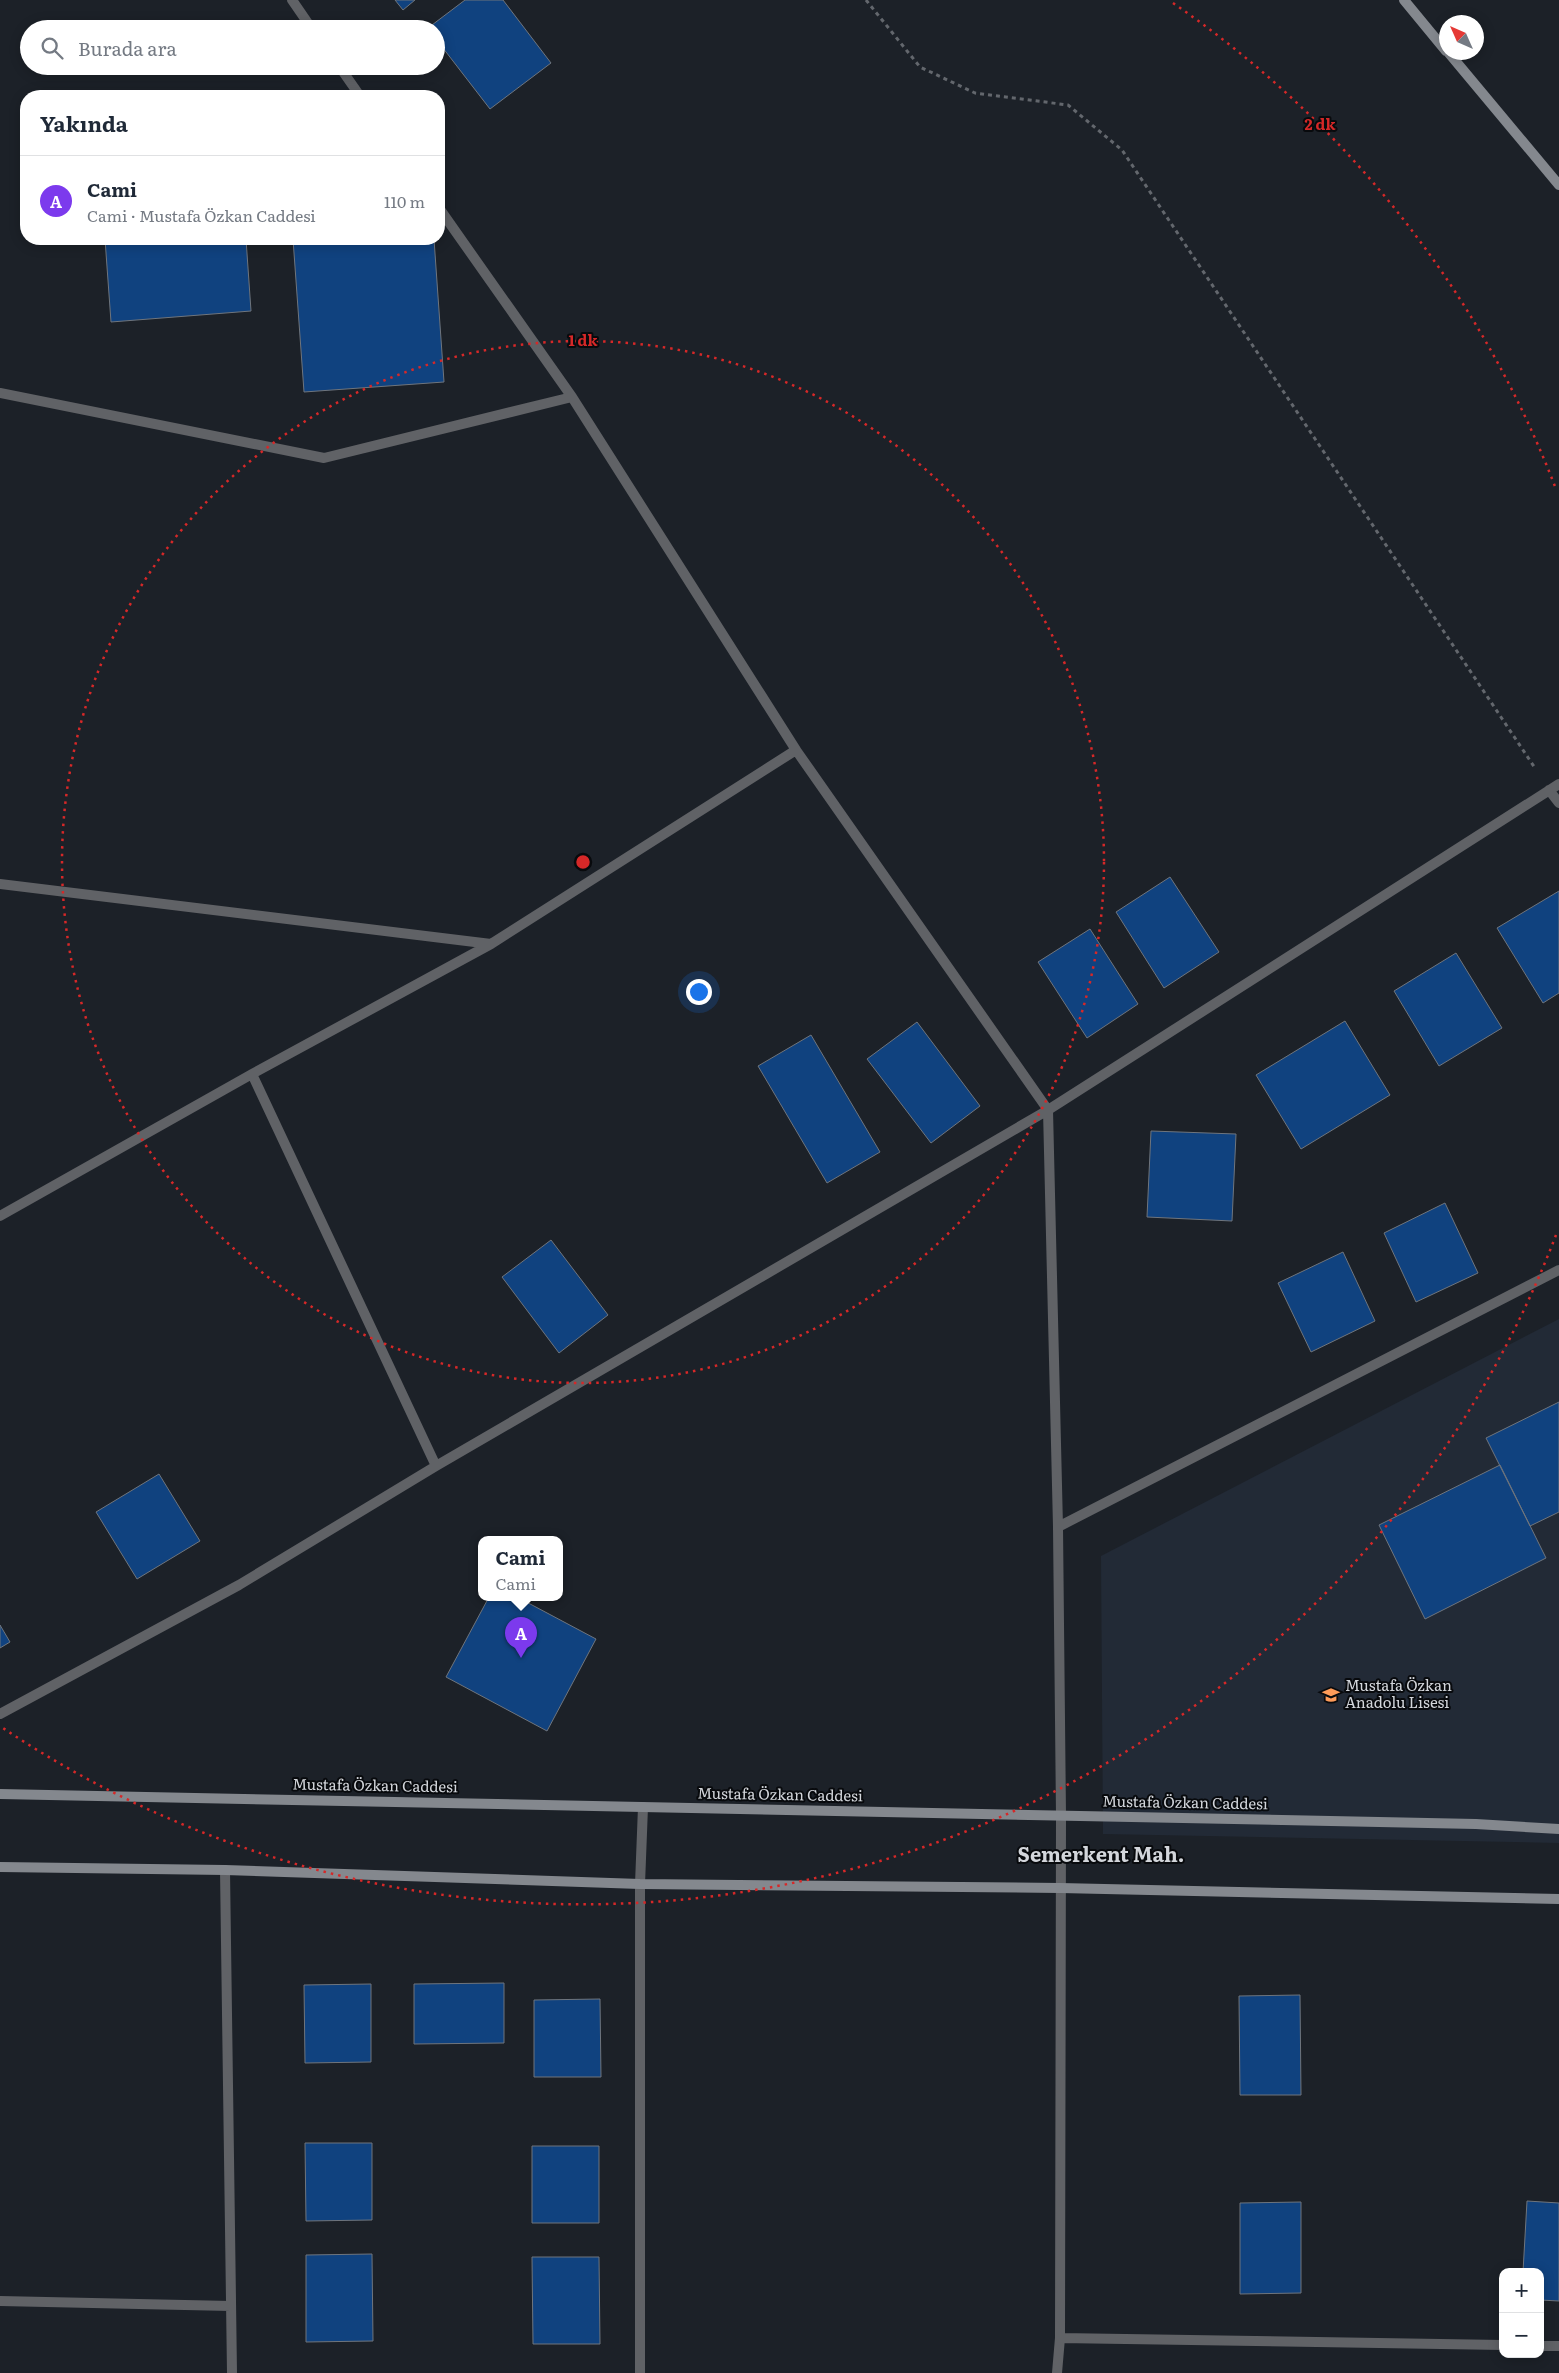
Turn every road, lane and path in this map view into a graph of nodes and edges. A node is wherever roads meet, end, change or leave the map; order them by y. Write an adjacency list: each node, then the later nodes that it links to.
1 (292, 0): 4 (street)
2 (866, 0): 15 (path)
3 (1404, 0): 5 (main road)
4 (306, 20)
5 (1439, 42)
6 (1454, 60): 9 (main road)
7 (345, 75): 8 (street)
8 (356, 90)
9 (1559, 186)
10 (445, 217): 12 (street)
11 (0, 393): 12 (street)
12 (572, 397): 13 (street)
13 (796, 750): 18 (street); 20 (street)
14 (1559, 784): 15 (street)
15 (1549, 790): 16 (street); 20 (street)
16 (1559, 803)
17 (0, 884): 18 (street)
18 (491, 944): 19 (street)
19 (252, 1074): 21 (street); 23 (street)
20 (1048, 1110): 23 (street); 24 (street)
21 (0, 1216)
22 (1559, 1270): 24 (street)
23 (436, 1466): 25 (street)
24 (1058, 1527): 28 (street)
25 (0, 1714)
26 (0, 1794): 27 (main road, Mustafa Özkan Caddesi)
27 (643, 1807): 28 (main road, Mustafa Özkan Caddesi); 32 (street)
28 (1061, 1816): 29 (main road, Mustafa Özkan Caddesi); 33 (street)
29 (1559, 1829)
30 (0, 1867): 31 (main road)
31 (225, 1870): 32 (main road); 36 (street)
32 (640, 1884): 33 (main road); 42 (street)
33 (1060, 1888): 34 (main road); 37 (street)
34 (1559, 1899)
35 (0, 2301): 36 (street)
36 (231, 2306): 41 (street)
37 (1060, 2338): 38 (street); 43 (street)
38 (1499, 2345)
39 (1544, 2346): 40 (street)
40 (1559, 2346)
41 (232, 2373)
42 (640, 2373)
43 (1057, 2373)

